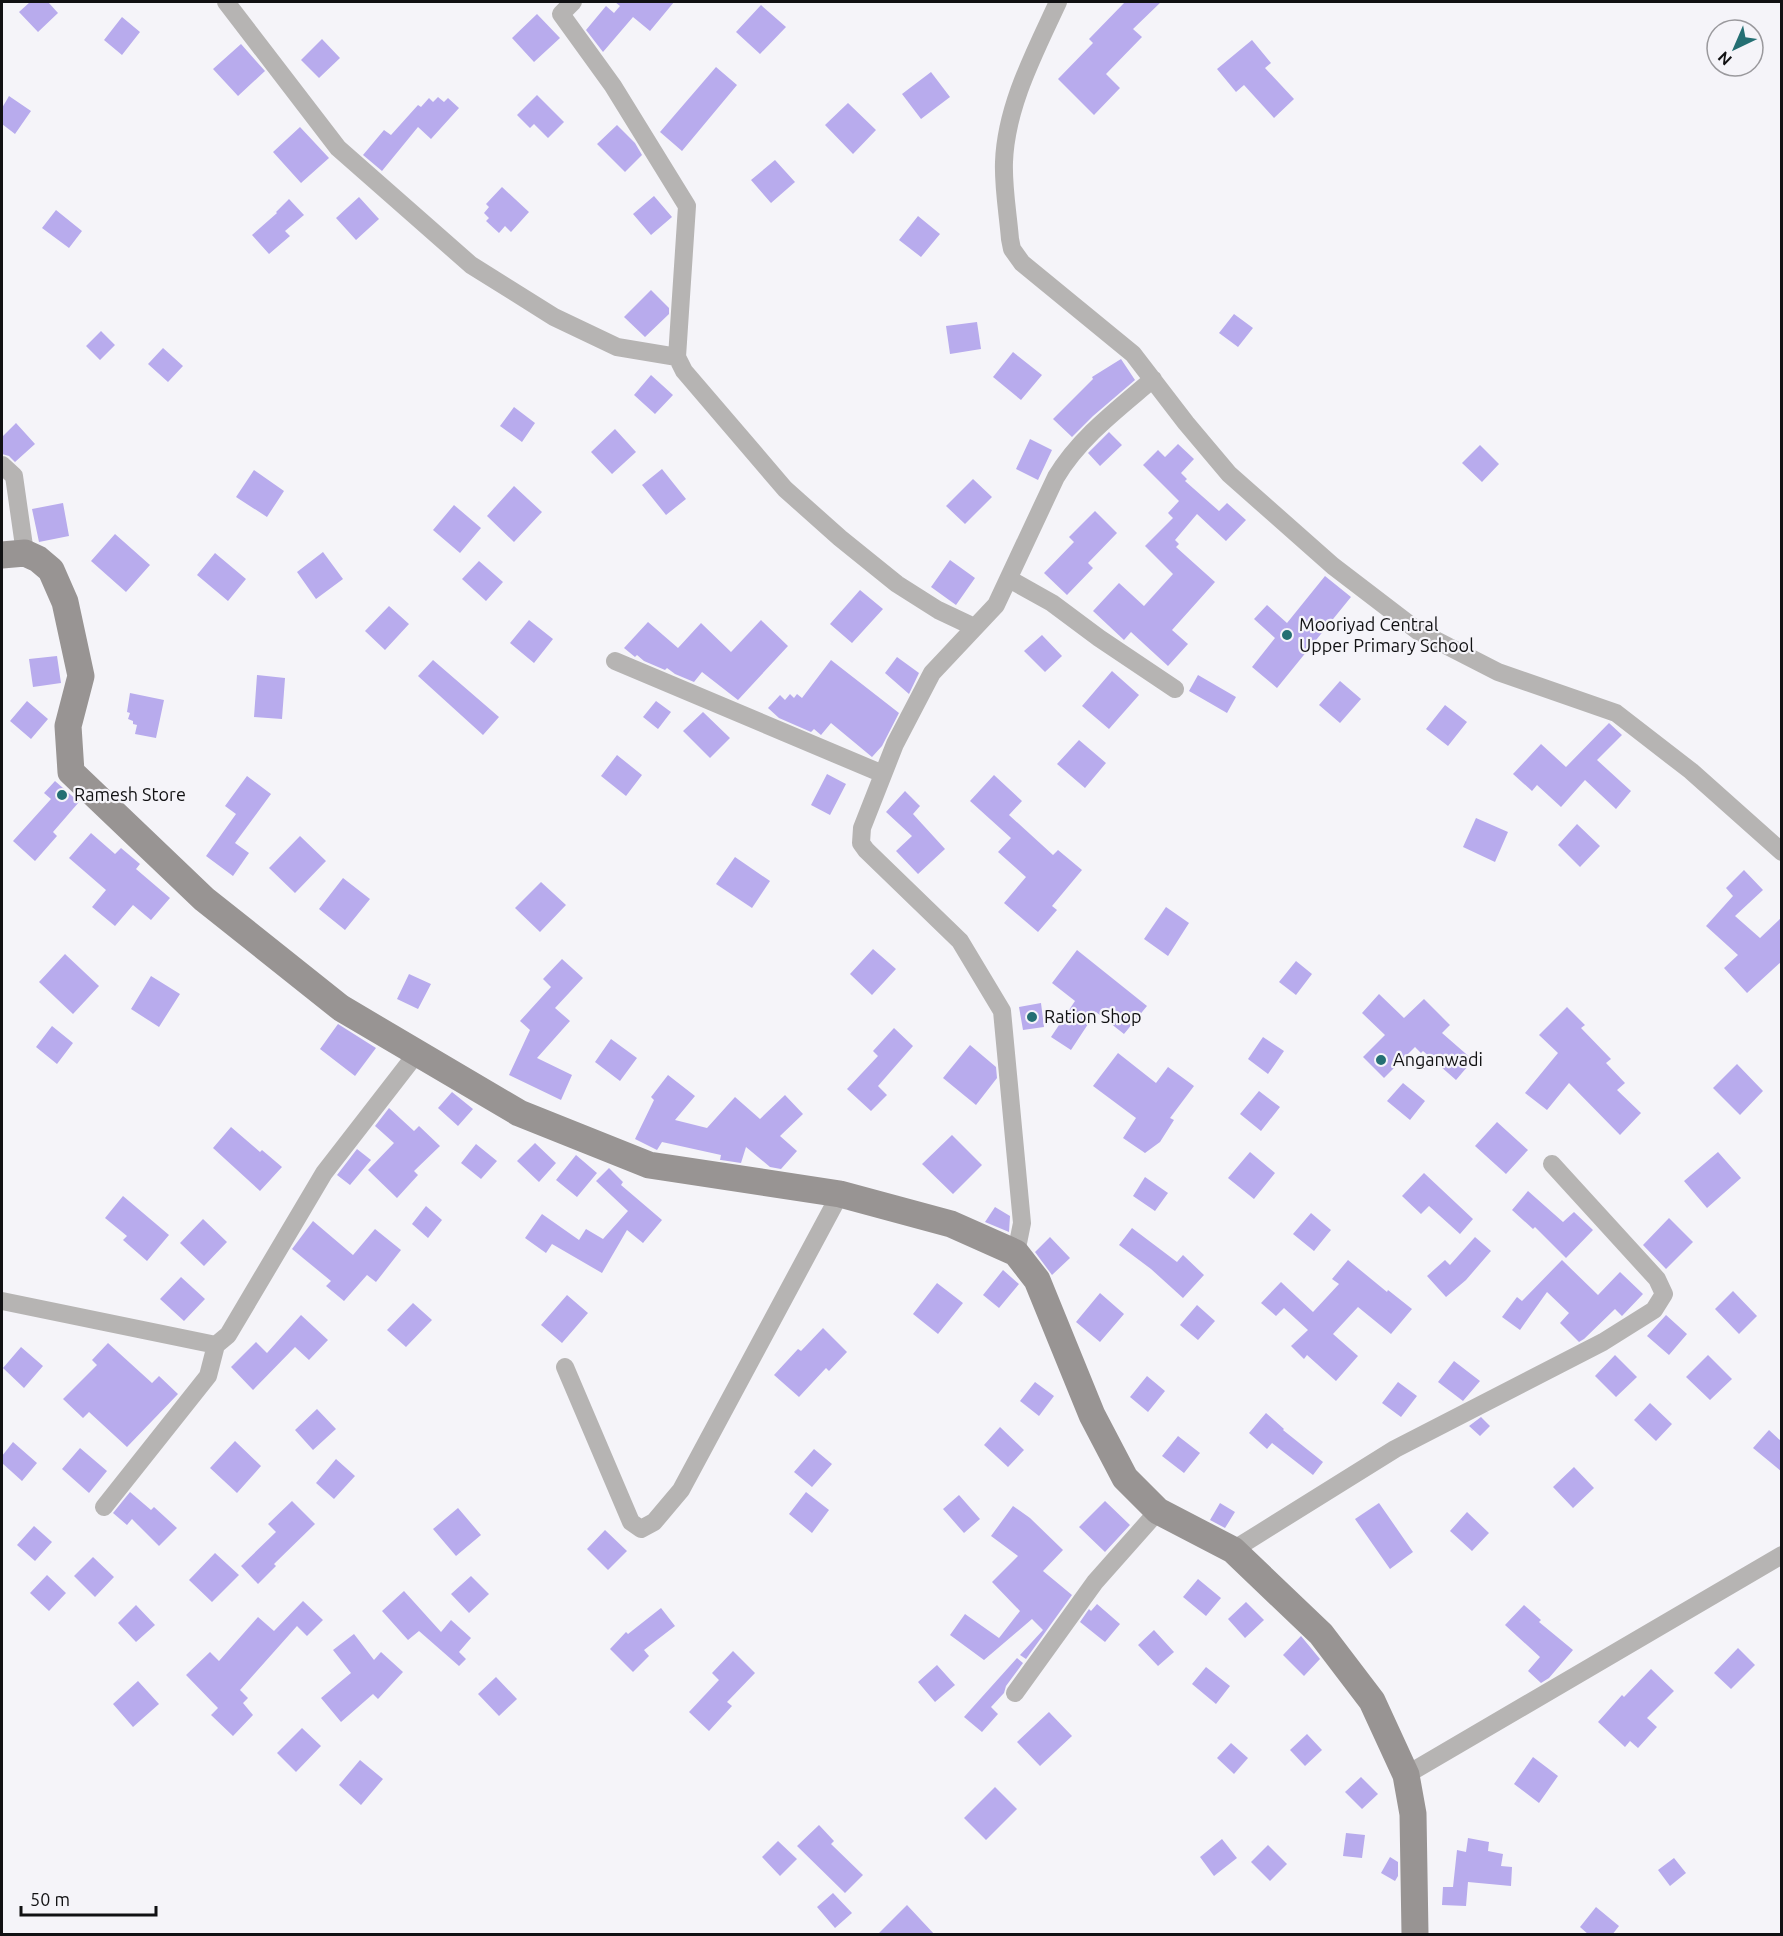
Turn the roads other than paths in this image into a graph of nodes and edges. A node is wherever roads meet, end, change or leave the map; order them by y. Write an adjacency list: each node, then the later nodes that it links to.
1 (226, 2): 4 (street)
2 (1058, 2): 5 (street)
3 (561, 6): 4 (street)
4 (677, 357): 9 (street)
5 (1153, 379): 8 (street); 13 (street)
6 (2, 465): 7 (street)
7 (14, 554): 14 (main road)
8 (1009, 579): 9 (street); 11 (street)
9 (974, 627): 12 (street)
10 (615, 661): 12 (street)
11 (1175, 688)
12 (883, 774): 17 (street)
13 (1782, 852)
14 (417, 1053): 16 (main road); 19 (street)
15 (1552, 1164): 23 (street)
16 (840, 1194): 17 (main road); 20 (street)
17 (1016, 1253): 22 (main road)
18 (2, 1301): 19 (street)
19 (216, 1345): 21 (street)
20 (565, 1367)
21 (104, 1507)
22 (1158, 1511): 23 (main road); 25 (street)
23 (1233, 1550): 26 (main road)
24 (1782, 1556): 26 (street)
25 (1015, 1693)
26 (1406, 1775): 27 (main road)
27 (1415, 1935)

